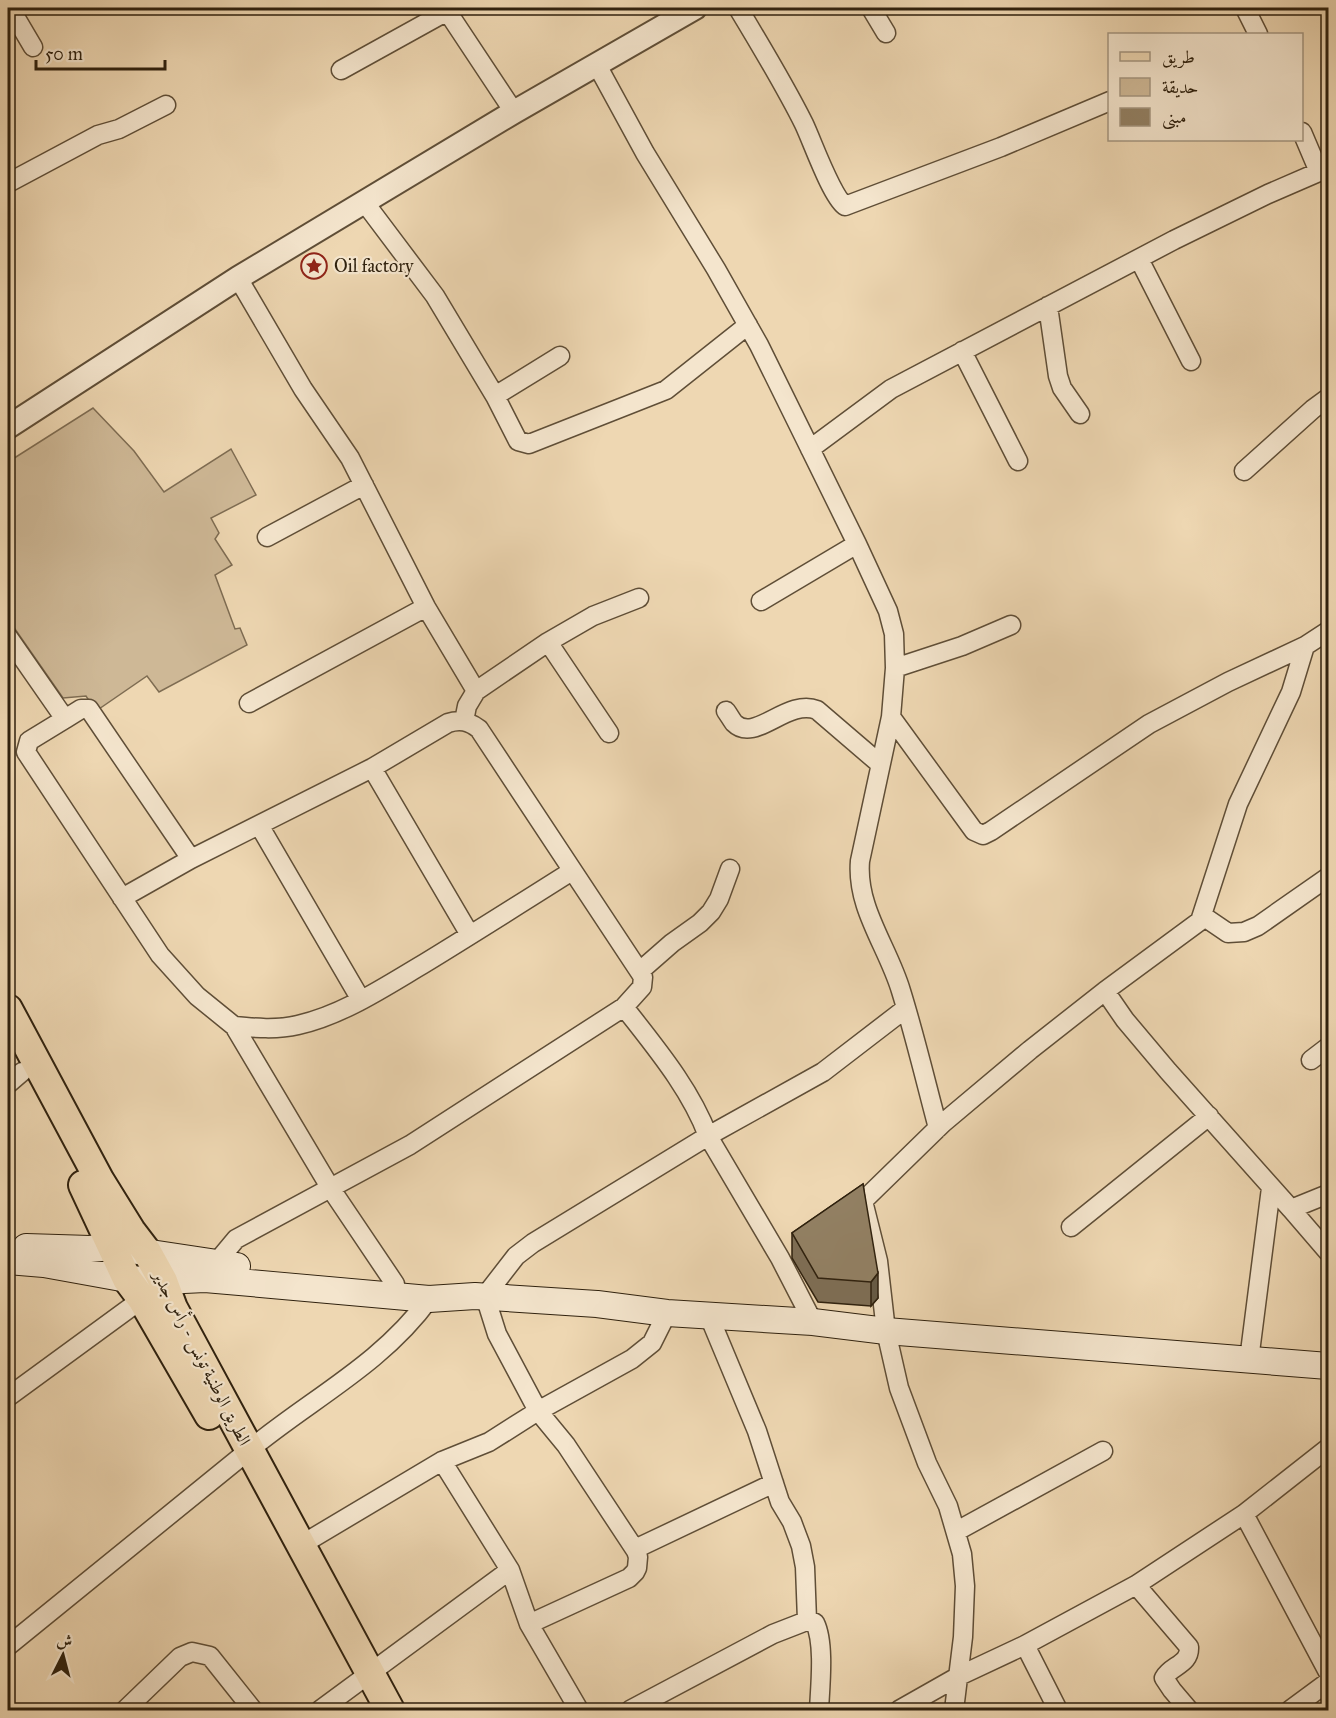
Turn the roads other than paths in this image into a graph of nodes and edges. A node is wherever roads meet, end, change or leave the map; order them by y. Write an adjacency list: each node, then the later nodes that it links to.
1 (10, 8): 9 (street)
2 (738, 8): 12 (street)
3 (871, 8): 7 (street)
4 (1245, 8): 8 (street)
5 (450, 9): 11 (street); 14 (street)
6 (684, 10): 10 (street)
7 (886, 33)
8 (1258, 33)
9 (33, 47)
10 (597, 65): 14 (street); 22 (street)
11 (341, 70)
12 (1108, 102)
13 (166, 105): 17 (street)
14 (514, 112): 18 (street)
15 (1303, 134): 16 (street)
16 (1324, 170): 19 (street)
17 (8, 183)
18 (365, 203): 20 (street); 26 (street)
19 (1139, 259): 21 (street); 25 (street)
20 (238, 278): 29 (street); 33 (street)
21 (1048, 306): 23 (street); 28 (street)
22 (748, 325): 26 (street); 30 (street)
23 (962, 351): 30 (street); 31 (street)
24 (560, 356): 26 (street)
25 (1191, 361)
26 (495, 396)
27 (1329, 398): 32 (street)
28 (1080, 414)
29 (10, 421)
30 (810, 449): 35 (street)
31 (1018, 461)
32 (1244, 471)
33 (364, 485): 34 (street); 38 (street)
34 (267, 537)
35 (857, 544): 37 (street); 44 (street)
36 (639, 598): 42 (street)
37 (761, 600)
38 (426, 607): 45 (street); 46 (street)
39 (1011, 625): 44 (street)
40 (1329, 631): 43 (street)
41 (8, 637): 49 (street)
42 (548, 642): 45 (street); 51 (street)
43 (1305, 646): 48 (street); 60 (street)
44 (895, 668): 48 (street)
45 (476, 691): 50 (street)
46 (249, 703)
47 (726, 711): 52 (street)
48 (891, 717): 52 (street)
49 (64, 719): 55 (street); 59 (street)
50 (464, 721): 53 (street); 57 (street)
51 (609, 733)
52 (880, 764): 67 (street)
53 (372, 768): 54 (street); 61 (street)
54 (259, 825): 55 (street); 64 (street)
55 (191, 859): 59 (street)
56 (730, 869): 62 (street)
57 (572, 871): 61 (street); 62 (street)
58 (1329, 877): 60 (street)
59 (122, 898): 68 (street)
60 (1203, 916): 63 (street)
61 (471, 935): 64 (street)
62 (640, 971): 65 (street)
63 (1105, 991): 73 (street); 74 (street)
64 (361, 1000): 68 (street)
65 (624, 1007): 75 (street); 77 (street)
66 (8, 1009): 86 (main road, الطريق الوطنية تونس - رأس جدير)
67 (905, 1009): 74 (street); 75 (street)
68 (234, 1026): 77 (street)
69 (8, 1046): 72 (main road, الطريق الوطنية تونس - رأس جدير)
70 (1329, 1047): 71 (street)
71 (1311, 1060)
72 (15, 1078): 85 (main road, الطريق الوطنية تونس - رأس جدير)
73 (1209, 1116): 76 (street); 82 (street)
74 (939, 1128): 79 (street)
75 (708, 1136): 88 (street); 94 (street)
76 (1271, 1188): 80 (street); 100 (street)
77 (331, 1189): 90 (street); 92 (street)
78 (1329, 1194): 80 (street)
79 (863, 1201): 81 (street); 99 (street)
80 (1291, 1209): 87 (street)
81 (835, 1220)
82 (1071, 1227)
83 (798, 1245): 88 (street)
84 (8, 1246): 85 (main road)
85 (111, 1247): 86 (main road); 93 (main road, الطريق الوطنية تونس - رأس جدير)
86 (147, 1252): 90 (main road); 91 (main road, الطريق الوطنية تونس - رأس جدير)
87 (1329, 1252)
88 (780, 1258): 98 (street)
89 (8, 1261): 93 (main road)
90 (216, 1263): 92 (main road)
91 (164, 1281): 93 (main road); 95 (main road); 106 (main road, الطريق الوطنية تونس - رأس جدير)
92 (395, 1284): 94 (main road)
93 (135, 1289): 102 (street); 106 (main road, الطريق الوطنية تونس - رأس جدير)
94 (480, 1296): 95 (main road); 96 (main road); 103 (street)
95 (429, 1299): 106 (street)
96 (667, 1313): 97 (main road); 103 (street)
97 (709, 1316): 98 (main road); 108 (street)
98 (813, 1322): 99 (main road)
99 (886, 1331): 100 (main road); 110 (street)
100 (1249, 1360): 101 (main road)
101 (1329, 1366)
102 (8, 1397)
103 (538, 1411): 107 (street); 112 (street)
104 (1329, 1448): 109 (street)
105 (1103, 1451): 110 (street)
106 (242, 1456): 111 (main road, الطريق الوطنية تونس - رأس جدير); 118 (street); 121 (main road, الطريق الوطنية تونس - رأس جدير)
107 (442, 1461): 111 (street); 113 (street)
108 (774, 1483): 112 (street); 115 (street)
109 (1244, 1514): 114 (street); 119 (street)
110 (957, 1531): 120 (street)
111 (301, 1545): 121 (main road, الطريق الوطنية تونس - رأس جدير)
112 (635, 1549): 116 (street)
113 (510, 1570): 116 (street); 121 (street)
114 (1136, 1586): 117 (street); 134 (street)
115 (807, 1620): 129 (street); 130 (street)
116 (529, 1624): 128 (street)
117 (1025, 1645): 120 (street); 133 (street)
118 (8, 1646)
119 (1329, 1672)
120 (958, 1676): 131 (street); 132 (street)
121 (363, 1678): 125 (street); 126 (main road, الطريق الوطنية تونس - رأس جدير); 127 (main road, الطريق الوطنية تونس - رأس جدير)
122 (1329, 1682): 135 (street)
123 (125, 1710): 124 (street)
124 (254, 1710)
125 (320, 1710)
126 (371, 1710)
127 (390, 1710)
128 (579, 1710)
129 (630, 1710)
130 (819, 1710)
131 (899, 1710)
132 (954, 1710)
133 (1058, 1710)
134 (1189, 1710)
135 (1290, 1710)

